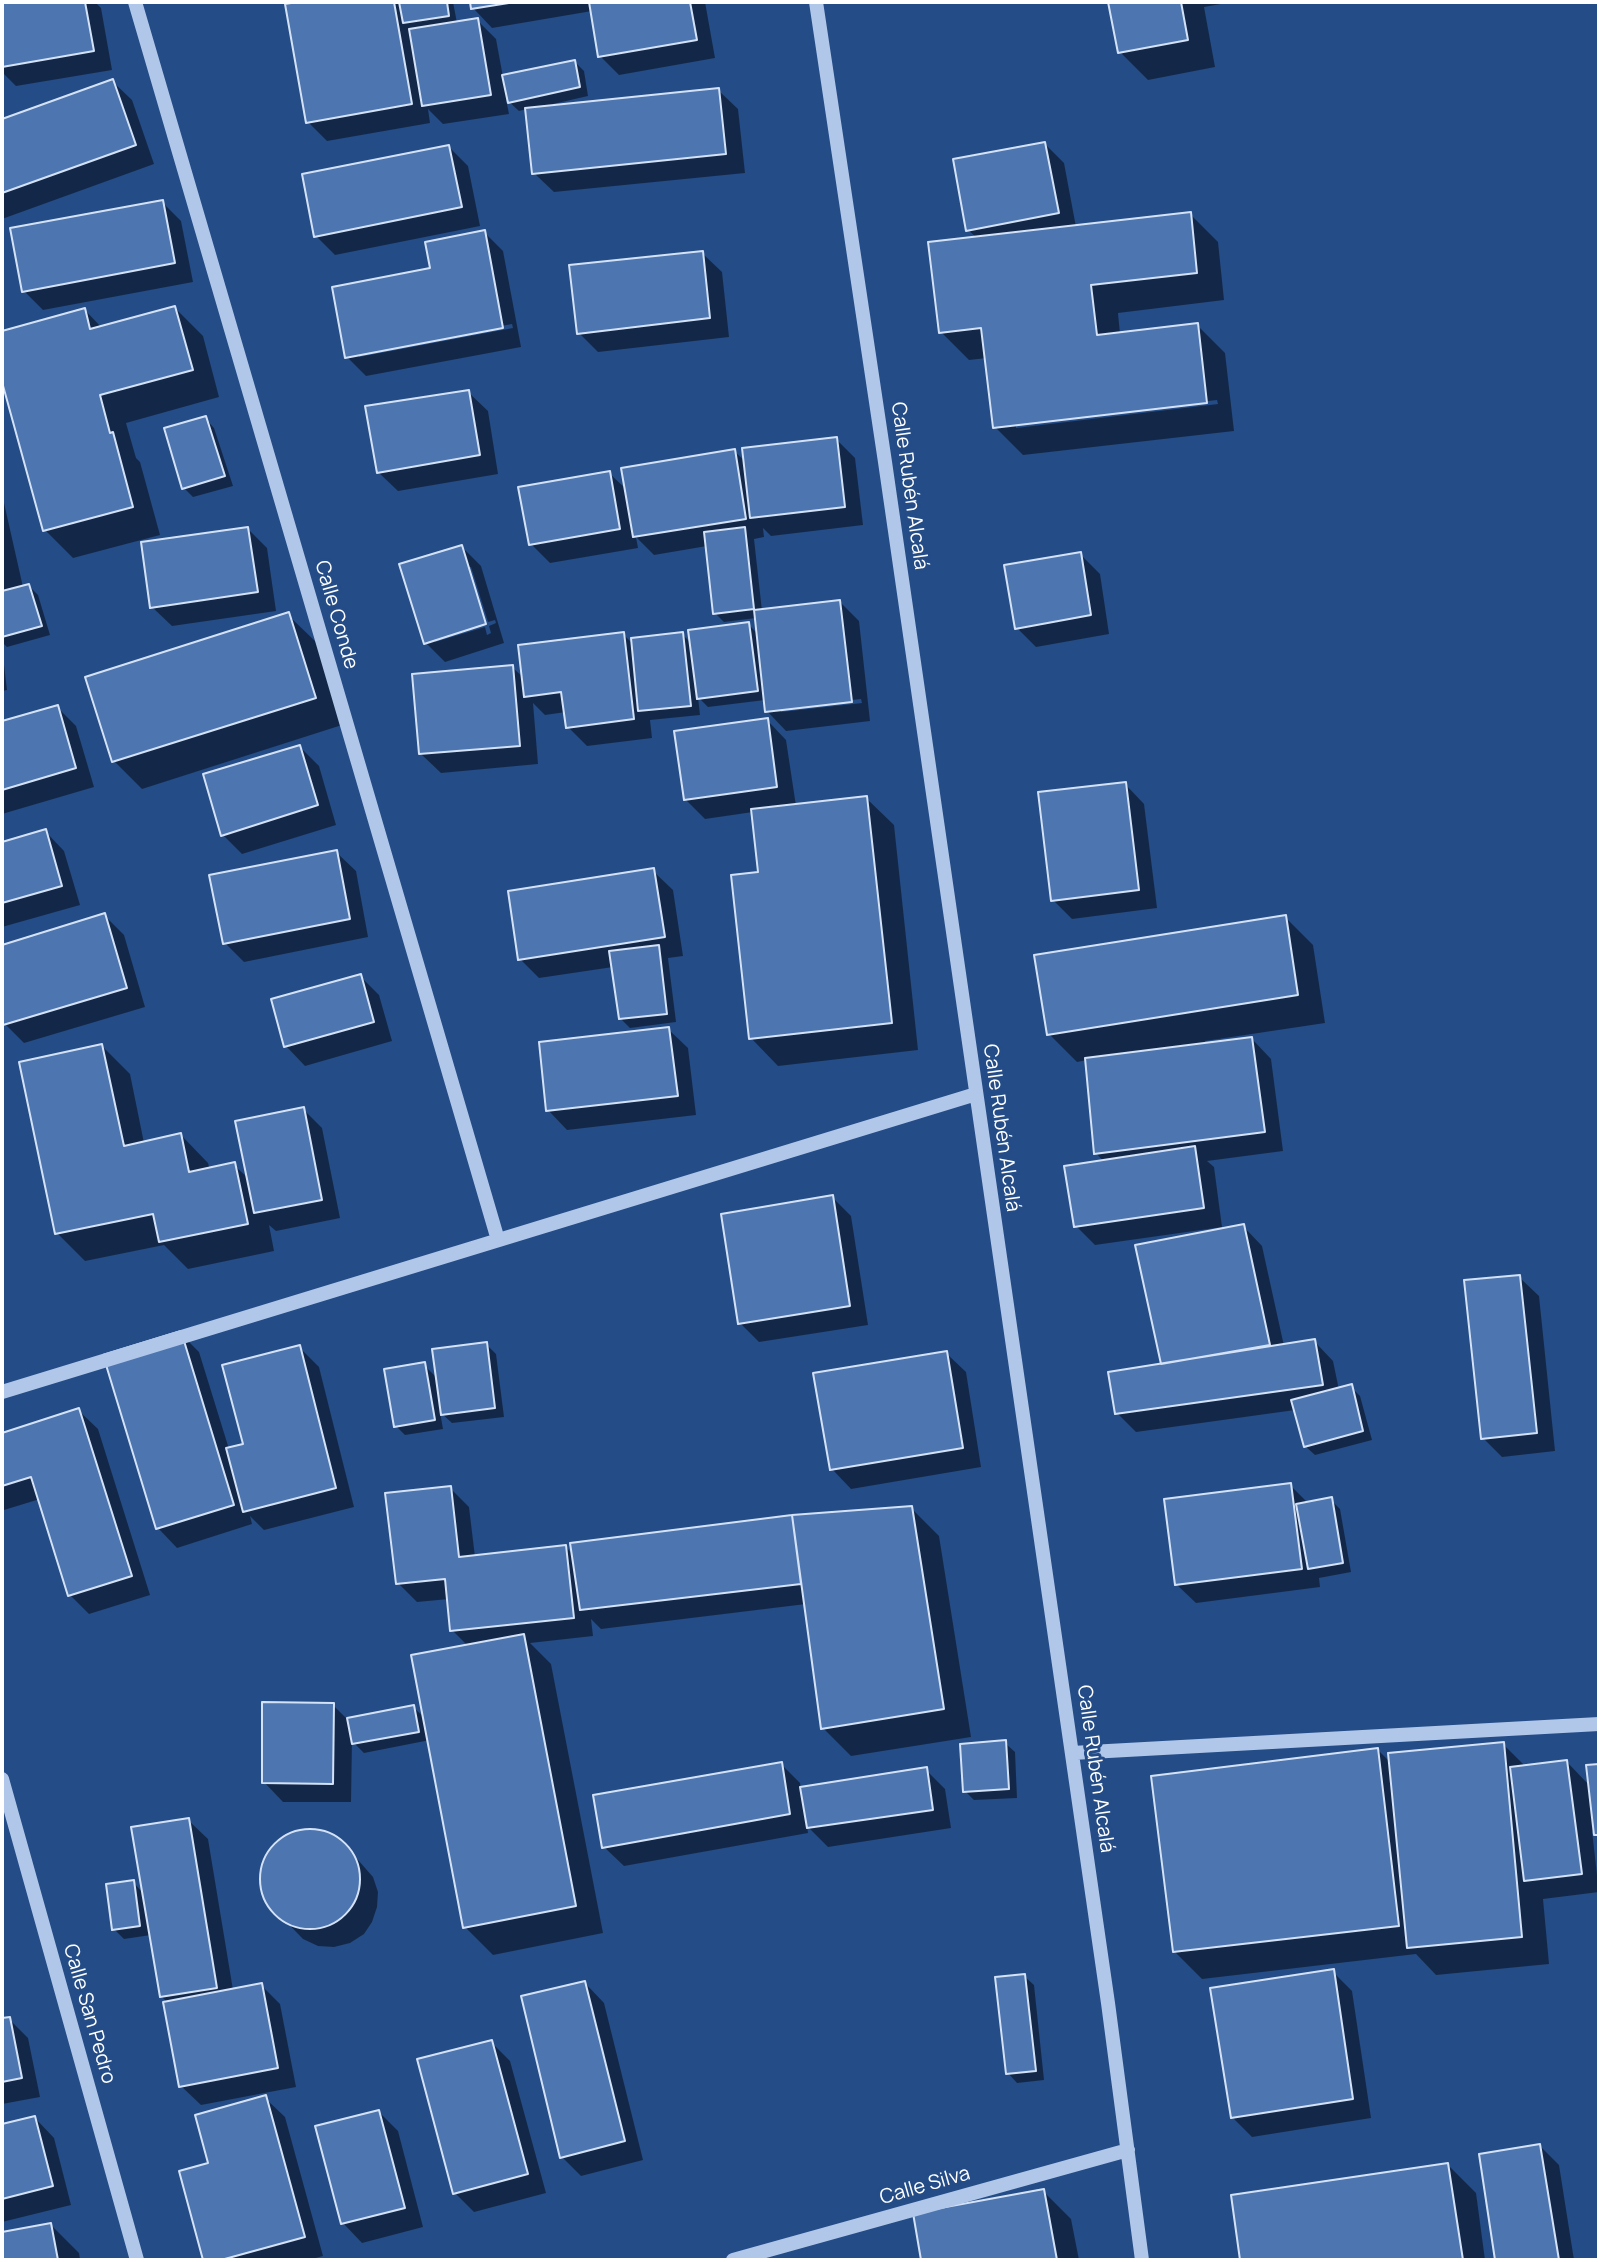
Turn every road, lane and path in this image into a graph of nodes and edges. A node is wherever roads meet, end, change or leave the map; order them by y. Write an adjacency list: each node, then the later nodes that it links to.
1 (135, 2): 4 (street, Calle Conde)
2 (816, 2): 3 (street, Calle Rubén Alcalá)
3 (976, 1094): 4 (street); 7 (street, Calle Rubén Alcalá)
4 (498, 1240): 5 (street)
5 (2, 1392)
6 (1599, 1724): 7 (street)
7 (1072, 1753): 9 (street, Calle Rubén Alcalá)
8 (2, 1779): 10 (street, Calle San Pedro)
9 (1128, 2150): 11 (street, Calle Silva); 12 (street, Calle Rubén Alcalá)
10 (137, 2260)
11 (733, 2260)
12 (1142, 2260)

